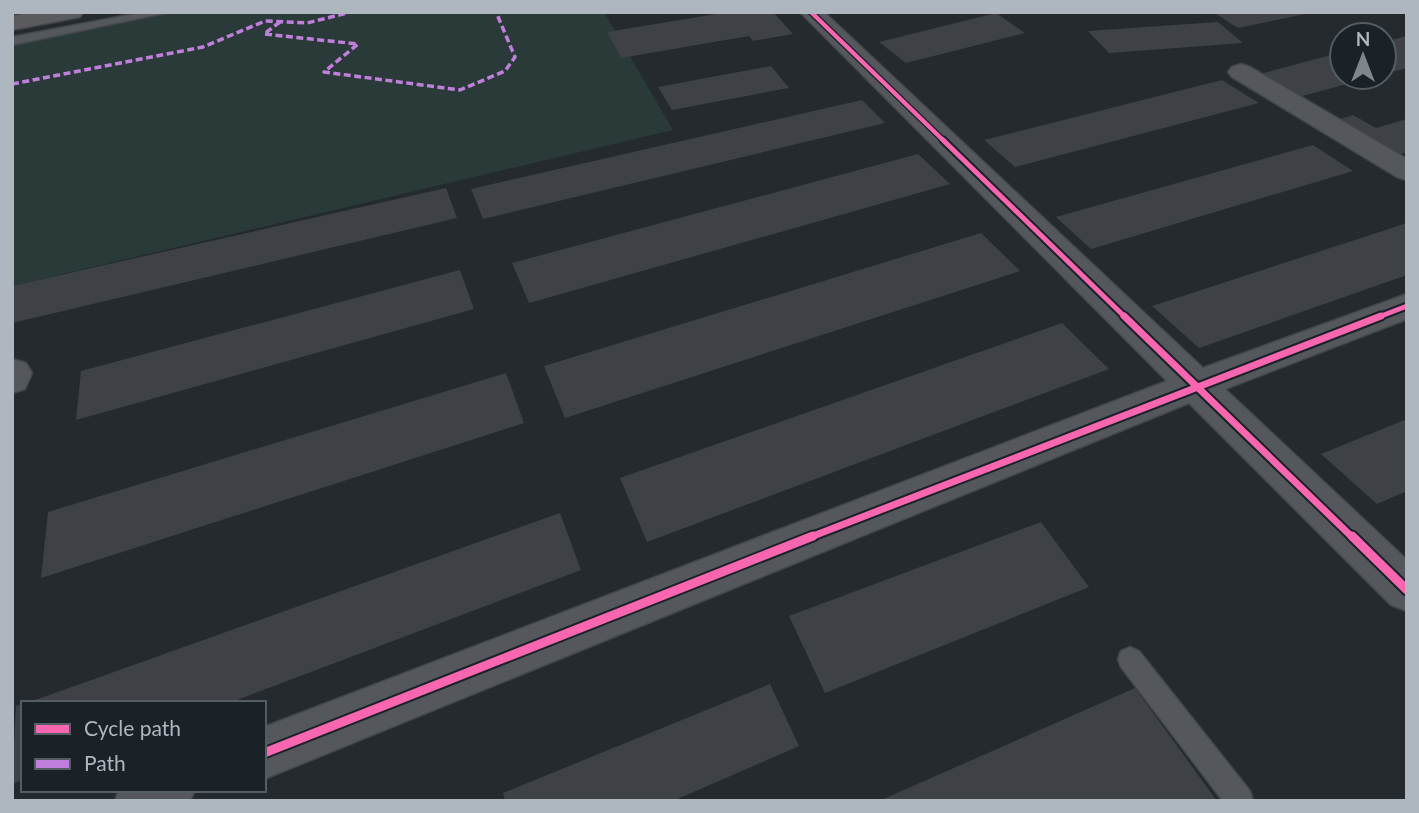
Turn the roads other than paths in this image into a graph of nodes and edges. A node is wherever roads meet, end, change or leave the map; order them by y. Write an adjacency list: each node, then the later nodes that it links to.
1 (72, 12): 4 (highway)
2 (164, 12): 5 (lane)
3 (811, 12): 9 (street)
4 (12, 23)
5 (12, 41)
6 (1241, 72): 7 (street)
7 (1407, 171)
8 (1407, 306): 9 (street)
9 (1196, 386): 10 (street); 12 (street)
10 (1407, 590)
11 (1130, 659): 15 (lane)
12 (266, 751)
13 (164, 792): 14 (street)
14 (142, 801)
15 (1240, 801)

